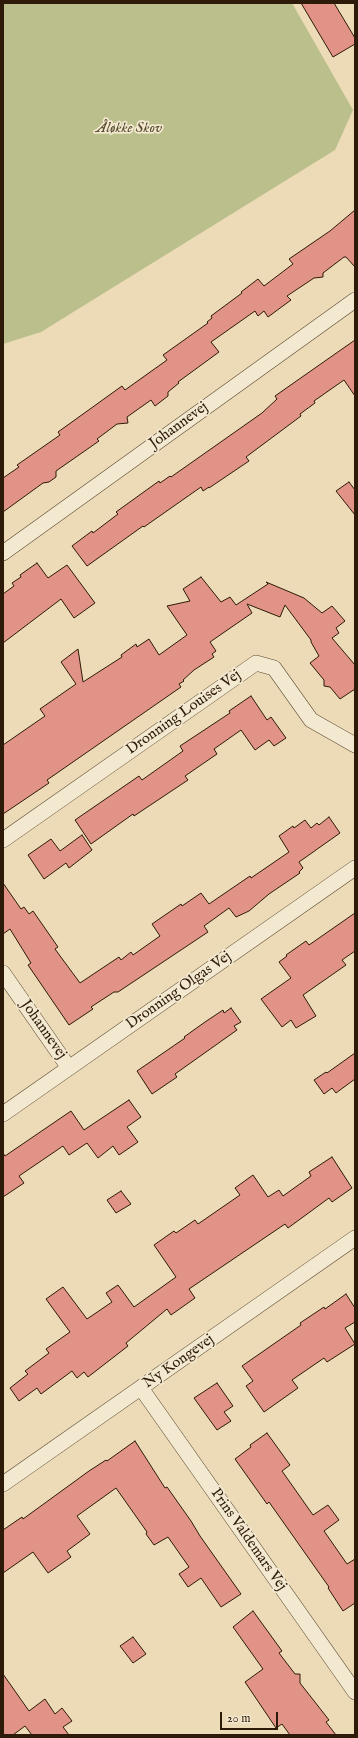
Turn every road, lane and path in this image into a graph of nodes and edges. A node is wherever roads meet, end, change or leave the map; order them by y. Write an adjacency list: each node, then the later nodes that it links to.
1 (355, 300): 2 (street, Johannevej)
2 (3, 553)
3 (355, 745): 4 (street, Dronning Louises Vej)
4 (3, 840)
5 (355, 868): 7 (street, Dronning Olgas Vej)
6 (3, 973): 7 (street, Johannevej)
7 (69, 1068): 8 (street, Dronning Olgas Vej)
8 (3, 1114)
9 (355, 1238): 10 (street, Ny Kongevej)
10 (142, 1388): 11 (street, Ny Kongevej); 12 (street, Prins Valdemars Vej)
11 (3, 1484)
12 (355, 1692)

